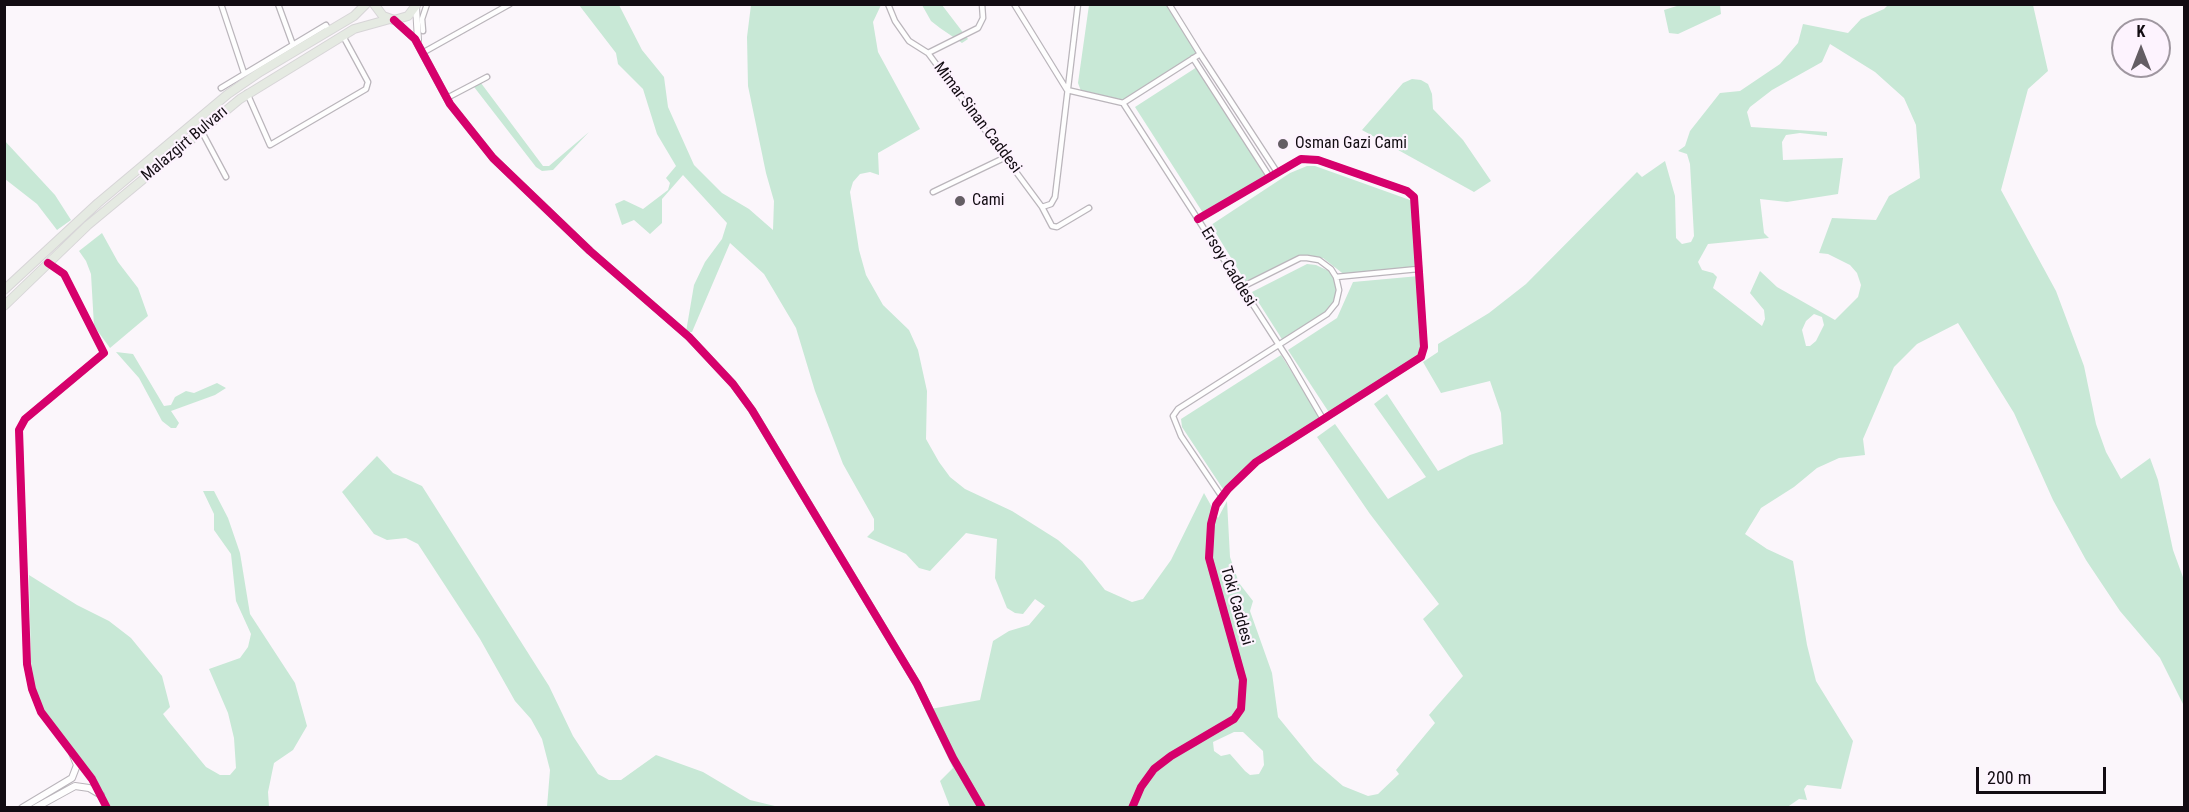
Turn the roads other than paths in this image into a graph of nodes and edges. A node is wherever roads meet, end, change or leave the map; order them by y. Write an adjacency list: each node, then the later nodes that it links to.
1 (221, 4): 22 (street)
2 (278, 4): 17 (street)
3 (366, 4): 17 (highway, Malazgirt Bulvarı)
4 (374, 4): 13 (highway)
5 (427, 4): 14 (street)
6 (510, 4): 18 (street)
7 (888, 4): 19 (street, Mimar Sinan Caddesi)
8 (982, 4): 19 (street)
9 (1014, 4): 25 (street)
10 (1078, 4): 25 (street)
11 (1169, 4): 20 (street)
12 (416, 6): 13 (highway, Malazgirt Bulvarı); 16 (street)
13 (392, 20): 15 (highway, Malazgirt Bulvarı); 16 (street)
14 (423, 31)
15 (343, 36): 26 (highway, Malazgirt Bulvarı); 26 (street)
16 (419, 44): 18 (street)
17 (294, 47): 22 (highway, Malazgirt Bulvarı)
18 (424, 52): 27 (street)
19 (928, 53): 30 (street, Mimar Sinan Caddesi)
20 (1200, 54): 21 (street); 31 (street)
21 (1192, 58): 28 (street); 32 (street)
22 (245, 77): 24 (street); 42 (highway, Malazgirt Bulvarı)
23 (487, 77): 27 (street)
24 (221, 88)
25 (1067, 90): 28 (street); 35 (street)
26 (247, 93): 29 (highway, Malazgirt Bulvarı)
27 (447, 98): 52 (street)
28 (1123, 103): 37 (street, Ersoy Caddesi)
29 (201, 130): 33 (street); 38 (highway, Malazgirt Bulvarı)
30 (1006, 157): 34 (street); 35 (street, Mimar Sinan Caddesi)
31 (1277, 172): 32 (street); 39 (street)
32 (1269, 176): 37 (street)
33 (225, 177)
34 (933, 192)
35 (1042, 207): 36 (street, Mimar Sinan Caddesi)
36 (1089, 208)
37 (1198, 219): 41 (street, Ersoy Caddesi)
38 (48, 263): 43 (highway, Malazgirt Bulvarı); 47 (street)
39 (1418, 269): 40 (street); 45 (street, Toki Caddesi)
40 (1336, 277): 41 (street); 44 (street)
41 (1242, 287): 44 (street, Ersoy Caddesi)
42 (4, 290)
43 (4, 306)
44 (1278, 346): 45 (street, Ersoy Caddesi); 46 (street)
45 (1323, 419): 46 (street, Toki Caddesi)
46 (1222, 497): 53 (street, Toki Caddesi)
47 (72, 753): 48 (street); 49 (street)
48 (101, 795): 50 (street); 51 (street)
49 (22, 807)
50 (35, 807)
51 (107, 807)
52 (982, 807)
53 (1132, 807)

